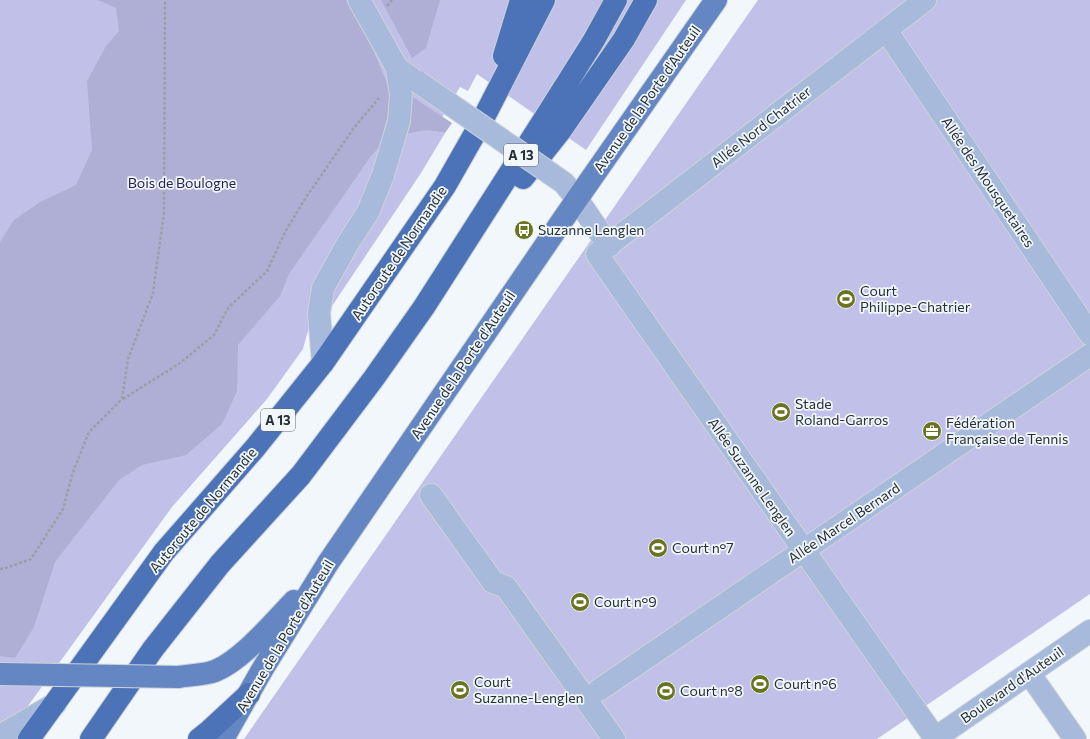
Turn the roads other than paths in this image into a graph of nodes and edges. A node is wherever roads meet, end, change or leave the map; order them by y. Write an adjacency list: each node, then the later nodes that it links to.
1 (359, 0): 9 (street)
2 (521, 0): 10 (highway)
3 (544, 0): 10 (highway, A 13)
4 (616, 0): 13 (highway, A 13)
5 (646, 0): 13 (highway)
6 (716, 0): 11 (main road, Avenue de la Porte d'Auteuil)
7 (925, 0): 8 (street, Allée Nord Chatrier)
8 (886, 30): 12 (street, Allée Nord Chatrier); 14 (street, Allée des Mousquetaires)
9 (397, 68): 11 (street, Allée Suzanne Lenglen, bridge); 16 (street)
10 (482, 121): 16 (highway, Autoroute de Normandie / A 13)
11 (577, 199): 12 (street, Allée Suzanne Lenglen); 19 (main road, Avenue de la Porte d'Auteuil)
12 (603, 250): 18 (street, Allée Suzanne Lenglen)
13 (424, 307): 29 (highway, A 13)
14 (1090, 334)
15 (1090, 355): 18 (street, Allée Marcel Bernard)
16 (323, 363): 25 (highway, Autoroute de Normandie / A 13)
17 (431, 495): 32 (street)
18 (804, 551): 23 (street, Allée Marcel Bernard); 27 (street, Allée Suzanne Lenglen)
19 (328, 563): 22 (main road, bridge); 24 (main road, Avenue de la Porte d'Auteuil)
20 (1090, 631): 21 (street, Boulevard d'Auteuil)
21 (1029, 673): 27 (street, Boulevard d'Auteuil); 33 (street)
22 (0, 674)
23 (599, 690)
24 (249, 694): 30 (highway); 31 (main road, Avenue de la Porte d'Auteuil)
25 (54, 704): 26 (street); 28 (highway, Autoroute de Normandie / A 13)
26 (0, 736)
27 (934, 738)
28 (30, 739)
29 (91, 739)
30 (199, 739)
31 (223, 739)
32 (614, 739)
33 (1075, 739)

